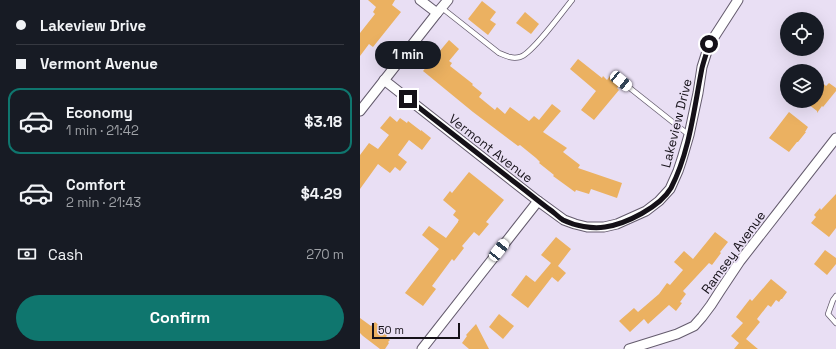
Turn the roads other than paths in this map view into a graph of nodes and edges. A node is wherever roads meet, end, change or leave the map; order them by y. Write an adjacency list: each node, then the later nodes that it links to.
1 (420, 0): 5 (street)
2 (448, 0): 5 (street)
3 (572, 0): 5 (lane)
4 (738, 0): 9 (street, Lakeview Drive)
5 (439, 11): 6 (street)
6 (384, 80): 8 (street); 11 (street, Vermont Avenue)
7 (621, 81): 9 (lane)
8 (360, 111)
9 (689, 135): 12 (street, Lakeview Drive)
10 (836, 138): 16 (street, Ramsey Avenue)
11 (538, 201): 12 (street, Vermont Avenue); 15 (street)
12 (587, 227)
13 (836, 296): 14 (lane)
14 (836, 323)
15 (422, 349)
16 (629, 349)

